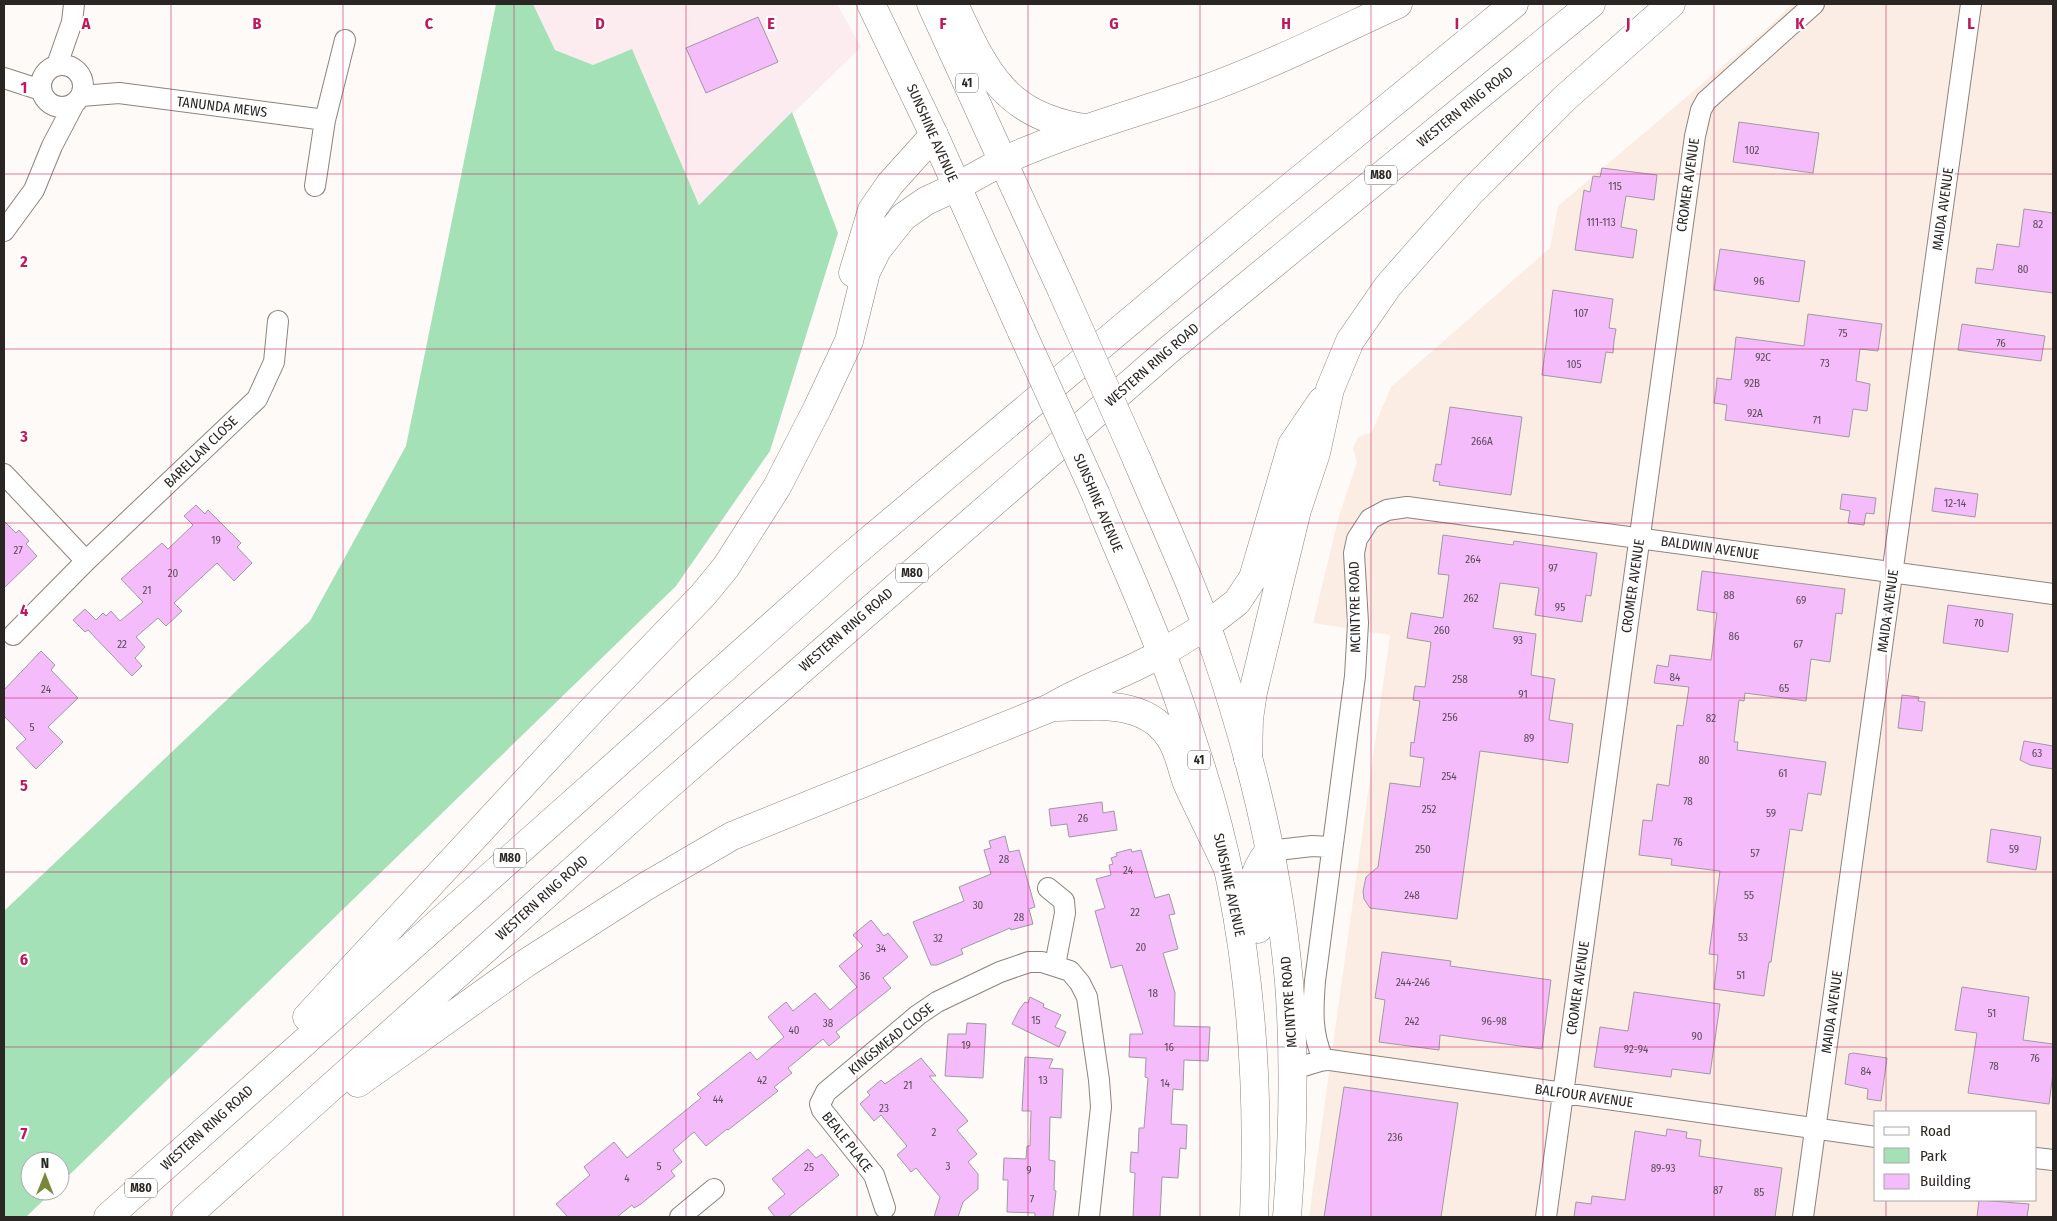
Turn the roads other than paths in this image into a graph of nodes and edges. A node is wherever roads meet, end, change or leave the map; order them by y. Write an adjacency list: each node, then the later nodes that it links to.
1 (871, 4): 16 (main road, SUNSHINE AVENUE / 41)
2 (931, 4): 17 (main road, 41)
3 (954, 4): 15 (main road)
4 (1398, 4): 15 (main road)
5 (1514, 4): 48 (main road, WESTERN RING ROAD / M80)
6 (1591, 4): 54 (main road, WESTERN RING ROAD / M80)
7 (1671, 4): 22 (main road)
8 (1814, 4): 26 (street, CROMER AVENUE)
9 (1968, 4): 28 (street, MAIDA AVENUE)
10 (73, 13): 13 (street)
11 (345, 40): 14 (street)
12 (5, 78): 13 (street, TANUNDA MEWS)
13 (63, 85): 14 (street, TANUNDA MEWS); 20 (street)
14 (325, 120): 18 (street)
15 (1084, 128): 17 (main road)
16 (934, 135): 19 (main road, SUNSHINE AVENUE / 41); 23 (main road)
17 (1003, 161): 19 (main road); 30 (main road, 41, bridge)
18 (316, 186)
19 (956, 187): 23 (main road); 32 (main road, SUNSHINE AVENUE / 41, bridge)
20 (4, 231)
21 (278, 321): 27 (street, BARELLAN CLOSE)
22 (1330, 389): 30 (main road); 34 (main road)
23 (817, 410): 48 (main road)
24 (4, 474): 27 (street)
25 (1370, 519): 26 (street, BALDWIN AVENUE); 35 (street, MCINTYRE ROAD)
26 (1640, 538): 28 (street, BALDWIN AVENUE); 44 (street, CROMER AVENUE)
27 (86, 561): 31 (street, BARELLAN CLOSE)
28 (1893, 573): 29 (street, BALDWIN AVENUE); 46 (street, MAIDA AVENUE)
29 (2053, 594)
30 (1206, 626): 32 (main road); 34 (main road, 41)
31 (13, 635)
32 (1162, 653): 33 (main road); 37 (main road, SUNSHINE AVENUE / 41)
33 (1050, 708): 37 (main road); 55 (main road)
34 (1248, 759): 36 (main road, 41)
35 (1331, 847): 36 (street); 41 (street, MCINTYRE ROAD)
36 (1269, 851): 40 (main road); 43 (main road, MCINTYRE ROAD / 41)
37 (1228, 869): 40 (main road, SUNSHINE AVENUE / 41)
38 (1048, 888): 39 (street)
39 (1055, 965): 45 (street, KINGSMEAD CLOSE); 57 (street, KINGSMEAD CLOSE)
40 (1252, 1026): 42 (main road, 41)
41 (1323, 1060): 43 (street, BALFOUR AVENUE); 44 (street, BALFOUR AVENUE)
42 (1255, 1067): 43 (main road); 58 (main road, 41)
43 (1293, 1068): 59 (main road, MCINTYRE ROAD / 41)
44 (1563, 1094): 46 (street, BALFOUR AVENUE); 60 (street, CROMER AVENUE)
45 (820, 1104): 52 (street, BEALE PLACE)
46 (1816, 1129): 47 (street, BALFOUR AVENUE); 61 (street, MAIDA AVENUE)
47 (1874, 1137)
48 (173, 1158): 53 (main road, WESTERN RING ROAD / M80)
49 (2037, 1158): 50 (street)
50 (2053, 1160)
51 (714, 1189): 56 (street)
52 (885, 1208)
53 (108, 1217)
54 (186, 1217)
55 (190, 1217)
56 (680, 1217)
57 (1089, 1217)
58 (1254, 1217)
59 (1287, 1217)
60 (1546, 1217)
61 (1804, 1217)

